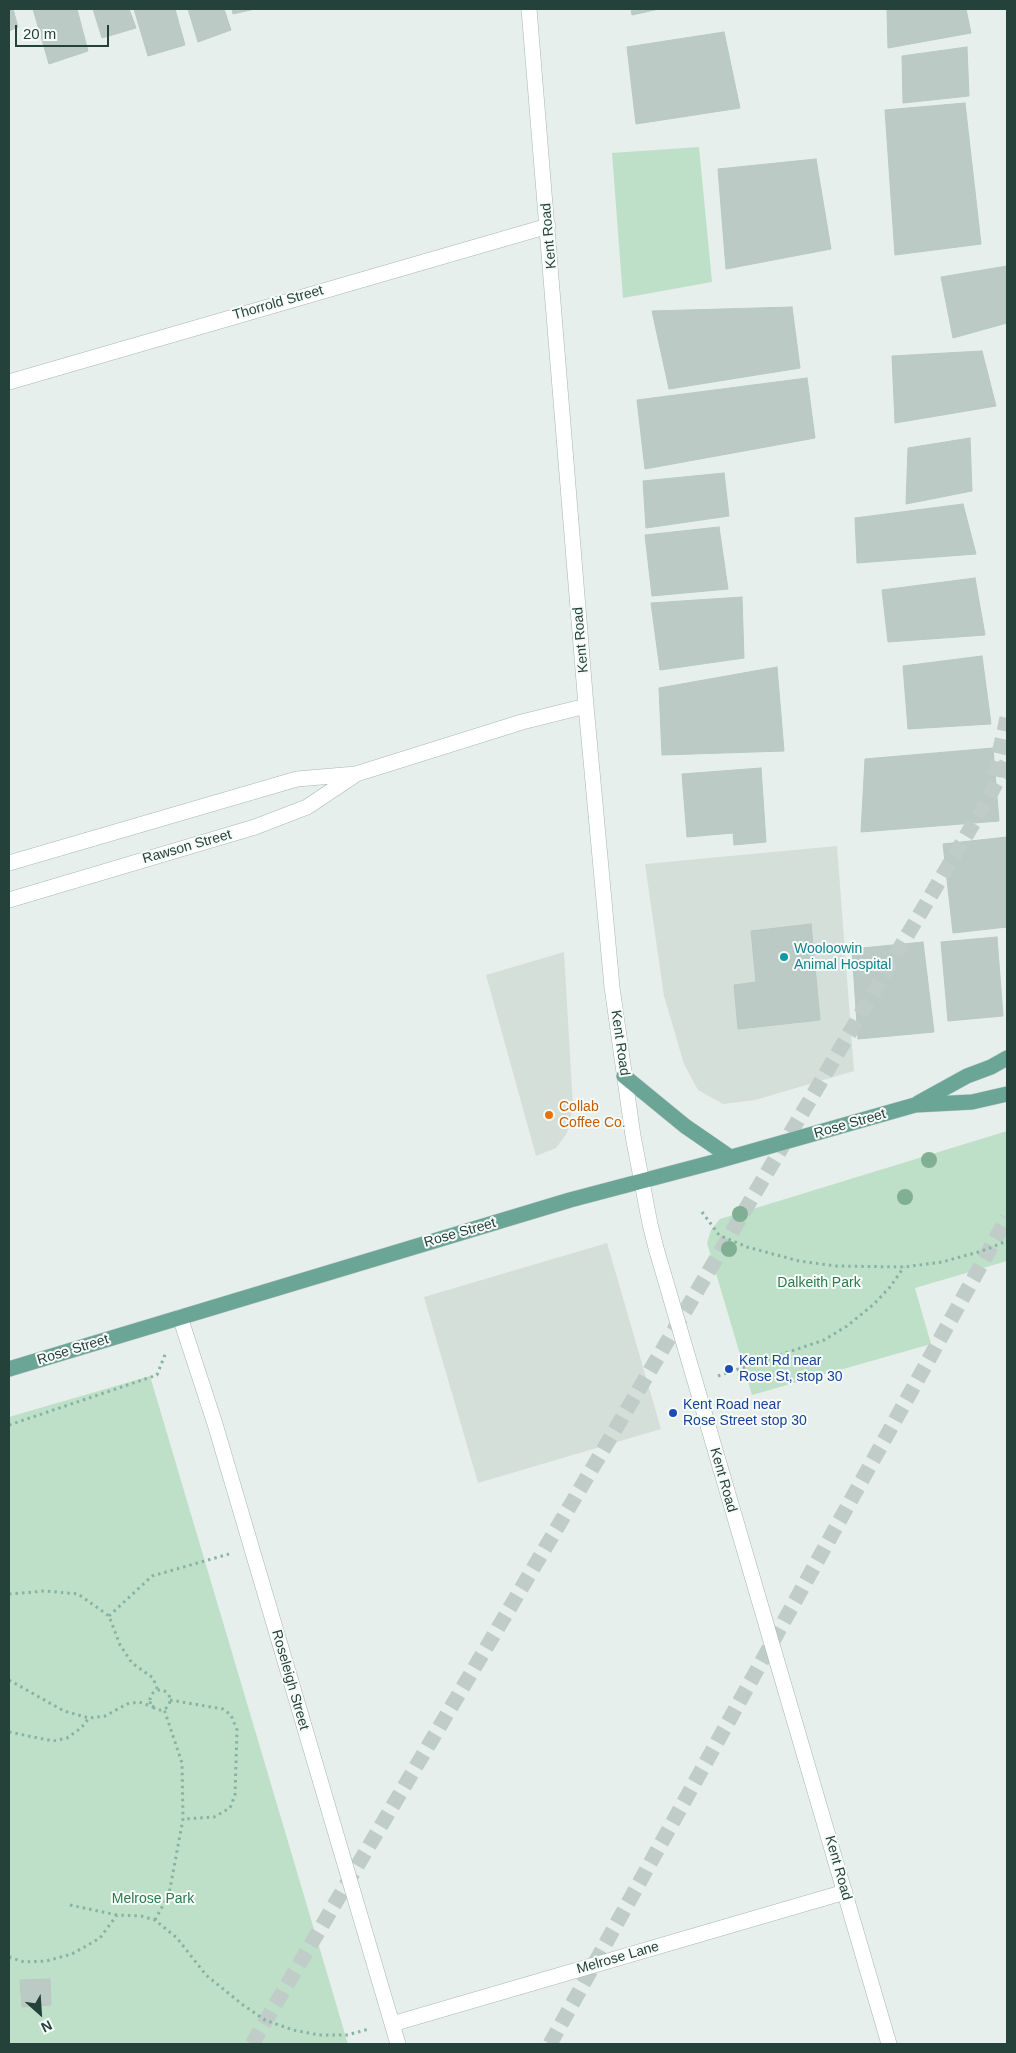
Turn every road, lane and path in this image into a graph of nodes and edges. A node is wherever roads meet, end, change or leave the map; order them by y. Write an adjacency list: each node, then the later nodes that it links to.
1 (529, 9): 2 (street, Kent Road)
2 (548, 226): 3 (street, Thorrold Street); 4 (street, Kent Road)
3 (9, 382)
4 (586, 706): 5 (street, Rawson Street); 9 (street, Kent Road)
5 (356, 774): 6 (street, Rawson Street); 7 (street, Rawson Street)
6 (9, 863)
7 (9, 900)
8 (1007, 1058): 11 (main road, Rose Street)
9 (624, 1076): 12 (main road); 13 (street, Kent Road)
10 (1007, 1094): 11 (main road, Rose Street)
11 (914, 1106): 12 (main road, Rose Street)
12 (730, 1157): 13 (main road, Rose Street)
13 (642, 1182): 17 (main road, Rose Street); 19 (street, Kent Road)
14 (702, 1212): 16 (path)
15 (1007, 1241): 16 (path)
16 (904, 1267): 19 (path)
17 (180, 1317): 18 (main road, Rose Street); 20 (path); 21 (street, Roseleigh Street)
18 (9, 1370)
19 (695, 1384): 32 (street, Kent Road)
20 (9, 1425)
21 (251, 1548): 23 (path); 37 (street, Roseleigh Street)
22 (9, 1594): 23 (path)
23 (108, 1616): 25 (path)
24 (9, 1680): 29 (path)
25 (158, 1691): 26 (path); 27 (path)
26 (170, 1700): 28 (path); 31 (path)
27 (154, 1707): 28 (path); 29 (path)
28 (164, 1709): 31 (path)
29 (89, 1718): 30 (path)
30 (9, 1732)
31 (182, 1819): 35 (path)
32 (845, 1892): 37 (street, Melrose Lane); 39 (street, Kent Road)
33 (70, 1905): 34 (path)
34 (118, 1915): 35 (path); 36 (path)
35 (155, 1920): 37 (path)
36 (9, 1957)
37 (392, 2024): 38 (street, Roseleigh Street)
38 (398, 2044)
39 (889, 2044)

